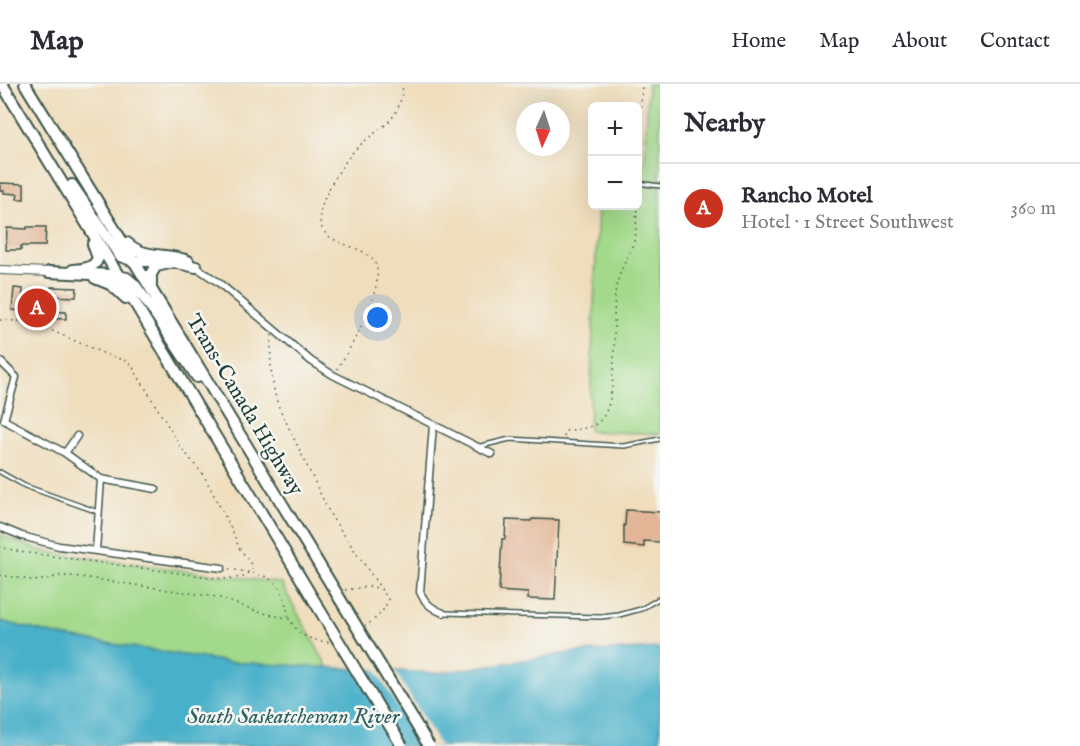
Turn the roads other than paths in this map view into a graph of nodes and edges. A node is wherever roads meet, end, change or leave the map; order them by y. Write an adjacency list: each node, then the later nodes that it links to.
1 (2, 84): 3 (highway, Trans-Canada Highway)
2 (26, 84): 7 (highway, Trans-Canada Highway)
3 (30, 129): 4 (highway, Trans-Canada Highway); 8 (highway)
4 (54, 170): 12 (highway); 13 (highway, Trans-Canada Highway)
5 (642, 184): 6 (lane)
6 (660, 186)
7 (114, 228): 8 (highway, Trans-Canada Highway); 10 (highway)
8 (134, 261): 9 (highway); 14 (highway, Trans-Canada Highway)
9 (174, 262): 10 (highway); 14 (highway)
10 (196, 267): 18 (street)
11 (0, 270): 12 (street)
12 (49, 272): 13 (highway); 15 (highway)
13 (118, 275): 15 (highway, Trans-Canada Highway); 17 (highway)
14 (152, 289): 17 (highway, Trans-Canada Highway)
15 (144, 319): 33 (highway, Trans-Canada Highway, bridge)
16 (0, 361): 22 (street)
17 (226, 412): 34 (highway, Trans-Canada Highway, bridge)
18 (433, 425): 21 (street); 32 (street)
19 (77, 436): 22 (street)
20 (660, 439): 21 (lane)
21 (474, 445): 23 (street)
22 (65, 453): 25 (street)
23 (492, 454)
24 (0, 472): 27 (lane)
25 (101, 479): 26 (street); 27 (street)
26 (156, 489)
27 (99, 512): 29 (street)
28 (0, 527): 29 (street)
29 (96, 551): 30 (street)
30 (222, 568)
31 (660, 598): 32 (lane)
32 (443, 613)
33 (402, 746)
34 (429, 746)

